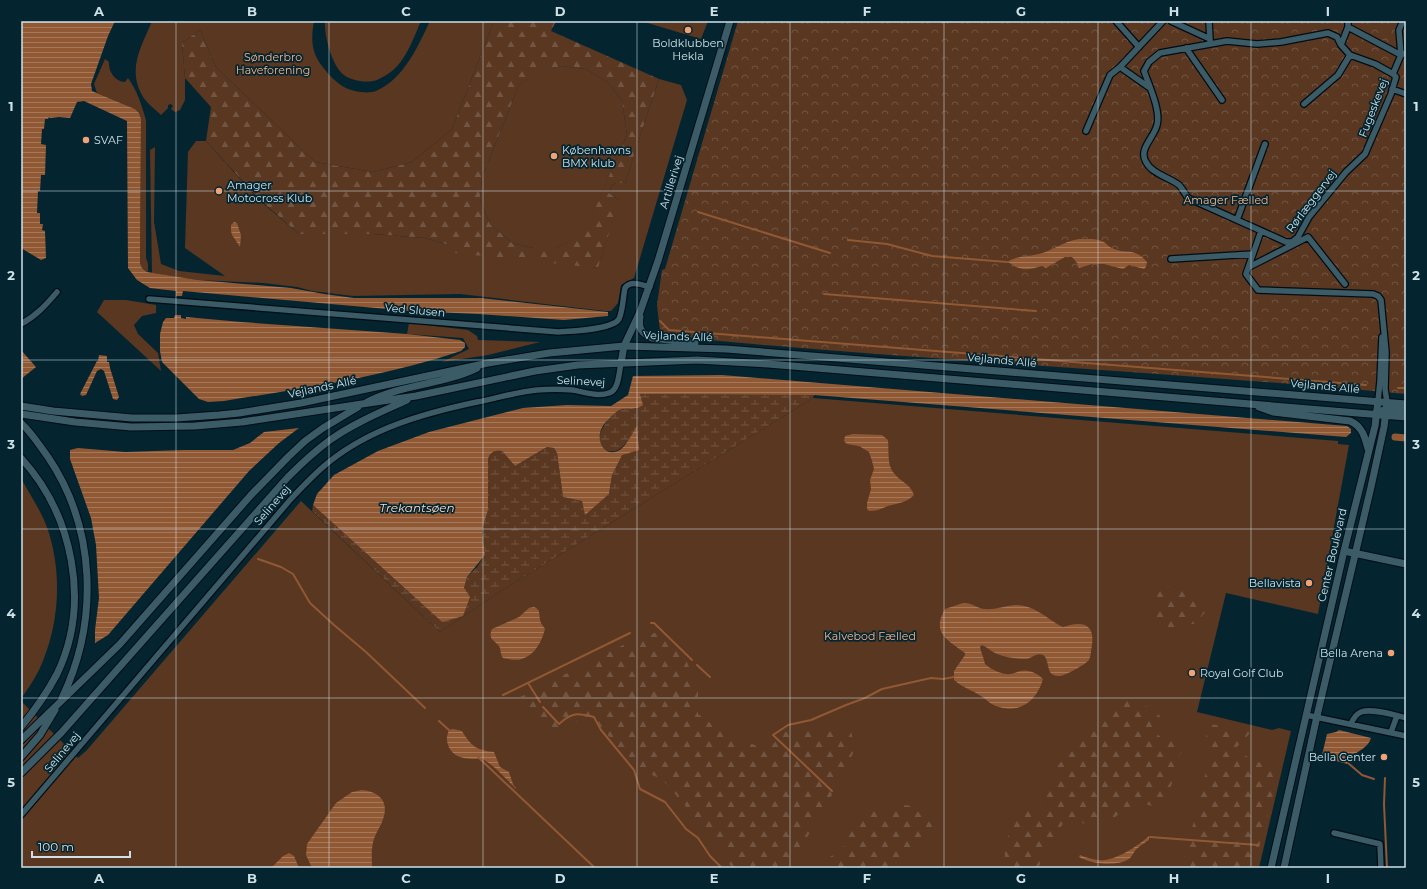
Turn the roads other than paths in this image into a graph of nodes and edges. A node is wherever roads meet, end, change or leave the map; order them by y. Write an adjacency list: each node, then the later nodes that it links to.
1 (730, 21): 31 (street, Artillerivej)
2 (1116, 21): 11 (street)
3 (1163, 21): 11 (street)
4 (1171, 21): 8 (street)
5 (1209, 21): 8 (street)
6 (1404, 21): 13 (street)
7 (1348, 24): 10 (street); 13 (street)
8 (1210, 42): 9 (street, Rørlæggervej); 12 (street, Rørlæggervej)
9 (1281, 42): 10 (street, Fugeskevej)
10 (1341, 45): 14 (street, Fugeskevej)
11 (1139, 47): 15 (street)
12 (1186, 48): 17 (street, Rørlæggervej); 20 (street)
13 (1404, 54): 16 (street)
14 (1350, 55): 16 (street, Fugeskevej); 21 (street)
15 (1120, 68): 17 (street); 22 (street)
16 (1393, 74): 18 (street, Fugeskevej)
17 (1150, 88): 25 (street, Rørlæggervej)
18 (1392, 89): 19 (street); 24 (street, Fugeskevej)
19 (1406, 94)
20 (1222, 100)
21 (1304, 104)
22 (1086, 131)
23 (1265, 144): 25 (street)
24 (1346, 172): 26 (street, Rørlæggervej)
25 (1236, 220): 26 (street, Rørlæggervej)
26 (1261, 231): 27 (street)
27 (1253, 254): 28 (street); 29 (street)
28 (1171, 259)
29 (1249, 267): 30 (street); 35 (street)
30 (1345, 284)
31 (650, 287): 33 (street, Ved Slusen); 34 (street, Artillerivej)
32 (58, 292): 36 (street)
33 (149, 299)
34 (640, 312): 37 (street, Artillerivej); 38 (street)
35 (1383, 322): 42 (street); 47 (street)
36 (21, 324)
37 (624, 346): 38 (street, Vejlands Allé); 39 (street, Vejlands Allé); 40 (street)
38 (726, 349): 42 (street, Vejlands Allé)
39 (488, 363): 43 (street); 46 (street, Vejlands Allé)
40 (621, 363): 41 (street, Vejlands Allé); 44 (street, Vejlands Allé); 70 (street, Selinevej)
41 (416, 396): 43 (street, Vejlands Allé); 69 (street)
42 (1378, 401): 47 (street, Vejlands Allé); 50 (street, Center Boulevard)
43 (362, 404): 49 (street, Vejlands Allé); 58 (street)
44 (1249, 404): 50 (street, Vejlands Allé); 53 (street, Vejlands Allé)
45 (1406, 404): 47 (street, Vejlands Allé)
46 (21, 406)
47 (1386, 409): 48 (street); 50 (street, Vejlands Allé); 51 (street, Vejlands Allé); 56 (street, Center Boulevard)
48 (1406, 410)
49 (21, 414)
50 (1376, 414): 53 (street, Center Boulevard)
51 (1406, 417)
52 (21, 423): 58 (street)
53 (1368, 449): 55 (street, Center Boulevard)
54 (21, 458): 64 (street)
55 (1344, 550): 56 (street); 59 (street, Center Boulevard)
56 (1356, 553): 57 (street); 60 (street, Center Boulevard)
57 (1406, 564)
58 (60, 703): 67 (street); 68 (street)
59 (1306, 715): 60 (street); 72 (street, Center Boulevard)
60 (1317, 716): 63 (street); 73 (street, Center Boulevard)
61 (1397, 716): 62 (street); 63 (street); 65 (street)
62 (1406, 718)
63 (1351, 724): 65 (street)
64 (21, 727)
65 (1391, 732): 66 (street)
66 (1406, 736)
67 (21, 740)
68 (21, 757)
69 (21, 773)
70 (21, 815)
71 (1334, 833): 74 (street)
72 (1271, 868)
73 (1284, 868)
74 (1381, 868)

